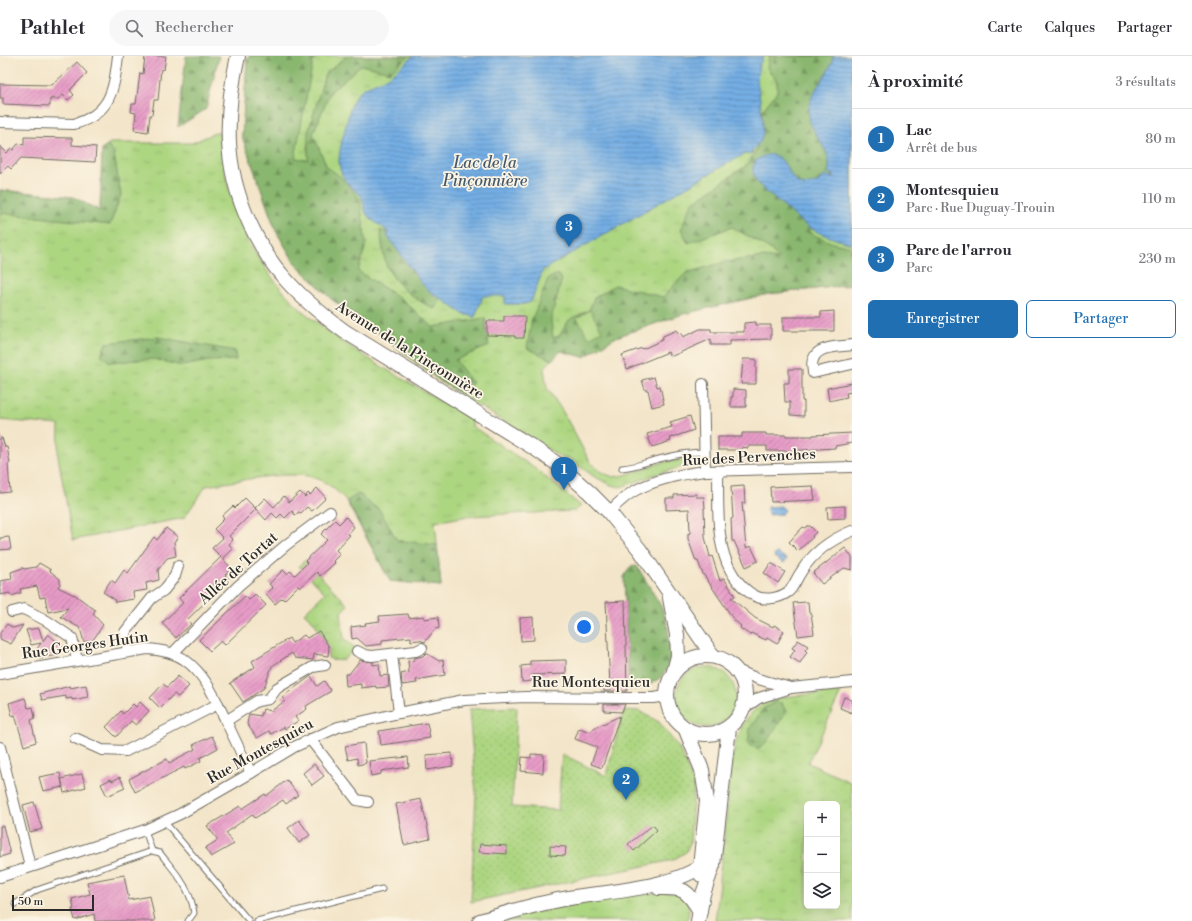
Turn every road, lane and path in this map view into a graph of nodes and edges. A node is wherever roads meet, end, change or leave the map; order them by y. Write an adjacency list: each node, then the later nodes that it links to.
1 (118, 56): 3 (street)
2 (238, 56): 13 (main road, Avenue de la Pinçonnière)
3 (0, 122)
4 (852, 345): 5 (street)
5 (852, 364)
6 (702, 384): 7 (street)
7 (704, 452): 9 (lane); 10 (street)
8 (852, 467): 11 (street, Rue des Pervenches)
9 (622, 468)
10 (705, 472): 11 (street, Rue des Pervenches); 13 (street, Rue des Pervenches)
11 (718, 472): 14 (street)
12 (330, 512): 21 (street, Allée de Tortat)
13 (609, 512): 16 (main road, Avenue de la Pinçonnière)
14 (852, 531)
15 (178, 566): 20 (street)
16 (669, 594): 23 (main road, Avenue de la Pinçonnière); 27 (main road, Avenue de la Pinçonnière)
17 (12, 612): 24 (street)
18 (422, 648): 22 (street)
19 (357, 651): 22 (street)
20 (128, 652): 21 (street, Rue Georges Hutin); 24 (street, Rue Georges Hutin)
21 (173, 653): 32 (street, Rue Georges Hutin)
22 (392, 654): 34 (street)
23 (713, 656): 26 (main road); 27 (main road)
24 (77, 660): 28 (street, Rue Georges Hutin)
25 (325, 665): 35 (street)
26 (737, 670): 30 (street); 33 (main road)
27 (674, 671): 31 (main road)
28 (0, 674)
29 (852, 682): 30 (street)
30 (791, 688): 33 (street)
31 (666, 696): 34 (street, Rue Montesquieu); 37 (main road)
32 (218, 704): 35 (street, Rue Georges Hutin); 38 (street)
33 (743, 709): 36 (main road)
34 (399, 713): 39 (street, Rue Montesquieu)
35 (226, 721): 41 (street, Rue Georges Hutin)
36 (729, 728): 37 (main road); 51 (main road)
37 (686, 730): 47 (main road)
38 (75, 738)
39 (310, 739): 41 (street, Rue Montesquieu); 42 (street)
40 (0, 747): 46 (street)
41 (251, 773): 43 (street, Rue Montesquieu)
42 (368, 802)
43 (164, 821): 44 (street, Rue Montesquieu); 55 (lane)
44 (144, 830): 45 (lane); 46 (street, Rue Montesquieu)
45 (152, 851): 52 (lane); 54 (lane)
46 (30, 866): 48 (street, Rue Montesquieu)
47 (700, 867): 49 (main road); 51 (main road)
48 (0, 876)
49 (636, 888): 53 (main road); 57 (main road)
50 (382, 889): 56 (lane)
51 (702, 894): 53 (main road)
52 (15, 904)
53 (699, 916)
54 (188, 921)
55 (250, 921)
56 (257, 921)
57 (480, 921)

